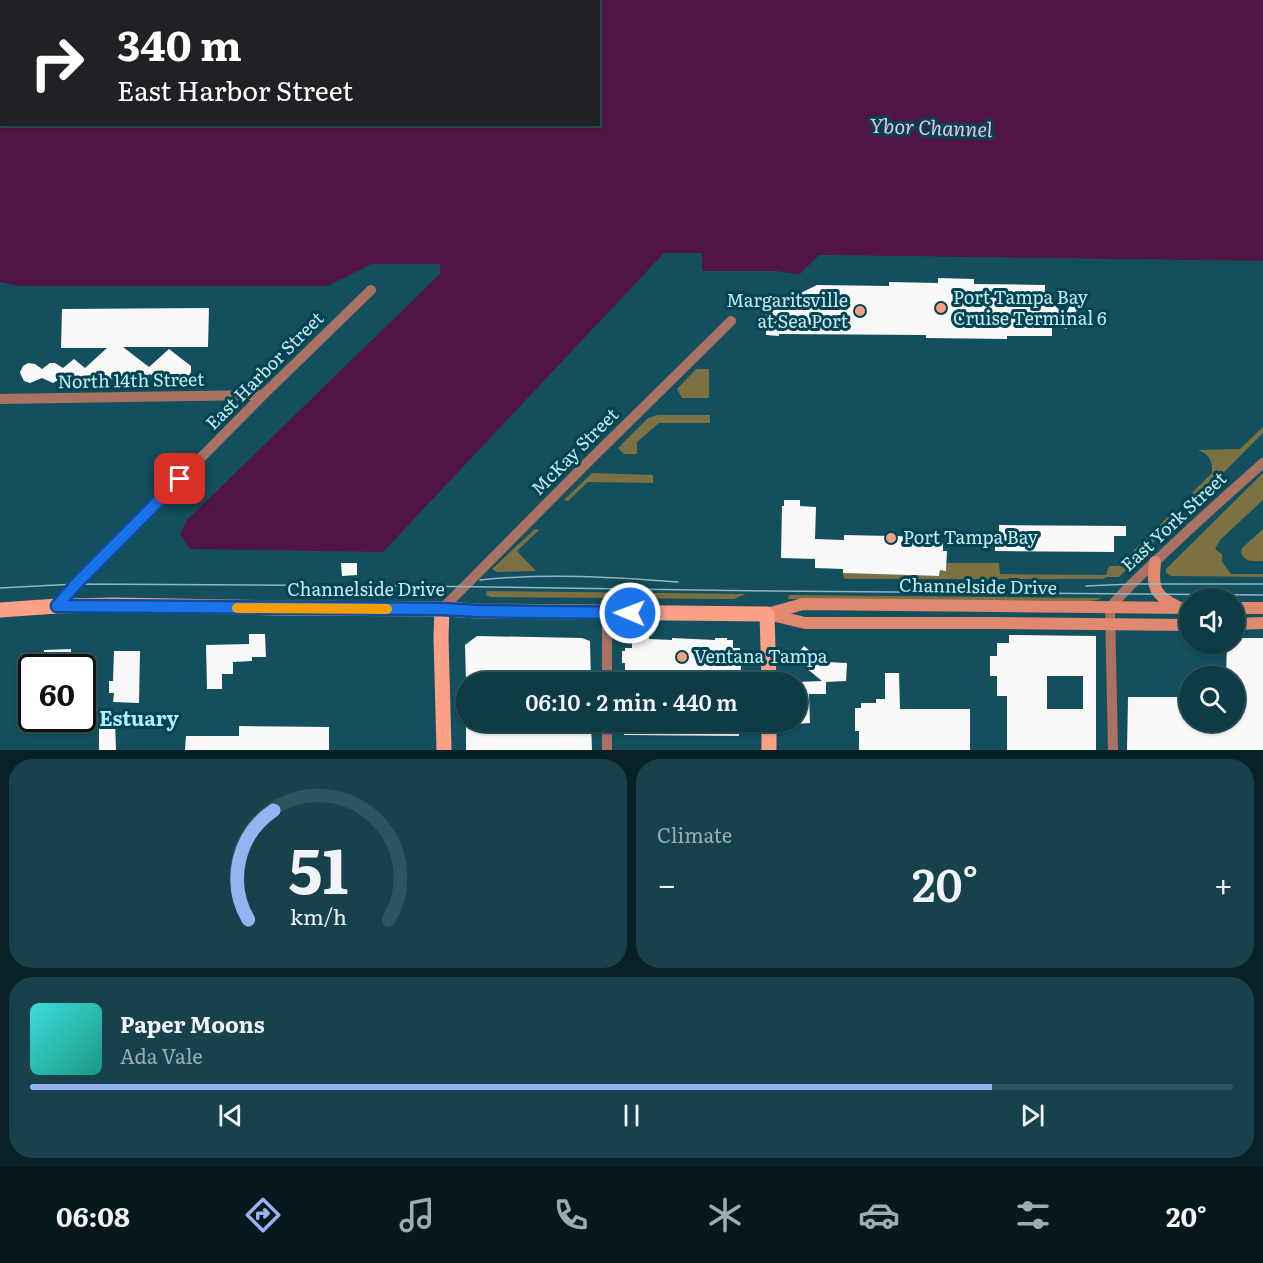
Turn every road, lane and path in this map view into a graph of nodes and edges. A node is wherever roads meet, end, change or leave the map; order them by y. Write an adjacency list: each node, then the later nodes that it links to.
1 (371, 290): 3 (street, East Harbor Street)
2 (732, 321): 13 (street, McKay Street)
3 (263, 395): 4 (street, North 14th Street); 7 (street, East Harbor Street)
4 (0, 399)
5 (1263, 463): 6 (street, East York Street)
6 (1155, 562): 8 (main road); 9 (street, East York Street)
7 (57, 606): 13 (main road, Channelside Drive); 14 (main road, Channelside Drive)
8 (1179, 606)
9 (1110, 608): 10 (main road, Channelside Drive); 16 (main road, Channelside Drive); 18 (street)
10 (1179, 608)
11 (1245, 608): 12 (main road)
12 (1263, 608)
13 (442, 609): 15 (main road, Channelside Drive); 25 (main road)
14 (0, 610)
15 (607, 612): 16 (main road, Channelside Drive); 21 (street)
16 (767, 614): 18 (main road, Channelside Drive); 22 (main road)
17 (1263, 623): 19 (main road)
18 (1110, 624): 20 (main road, Channelside Drive); 28 (street)
19 (1245, 624)
20 (1179, 625)
21 (607, 672)
22 (769, 672)
23 (607, 732): 26 (street)
24 (769, 732): 27 (main road)
25 (444, 750)
26 (607, 750)
27 (770, 750)
28 (1113, 750)

